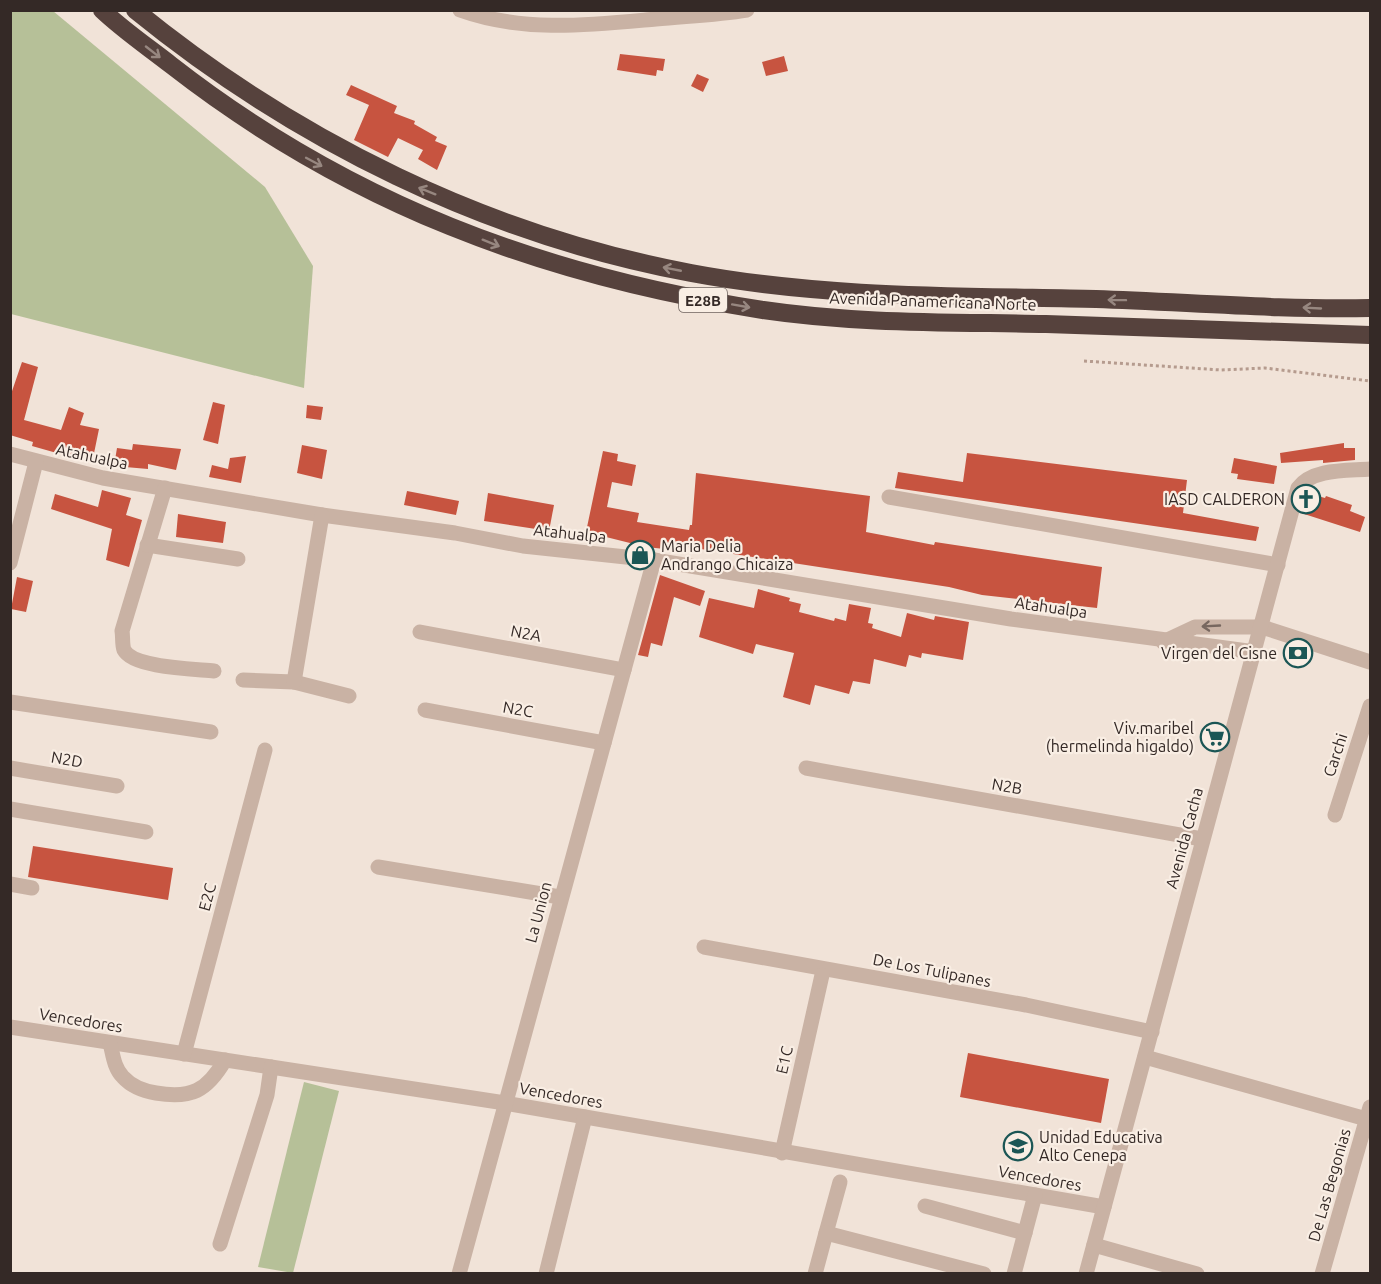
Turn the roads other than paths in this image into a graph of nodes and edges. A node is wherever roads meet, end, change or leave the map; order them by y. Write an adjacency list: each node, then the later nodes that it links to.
1 (102, 10): 7 (highway, Avenida Panamericana Norte / E28B, one-way to 7)
2 (135, 10): 6 (highway, Avenida Panamericana Norte / E28B, one-way to 2)
3 (460, 10): 5 (street)
4 (743, 11): 5 (street)
5 (485, 14)
6 (1371, 308)
7 (1371, 335)
8 (10, 454): 9 (street, Atahualpa)
9 (36, 462): 11 (street, Atahualpa); 17 (street)
10 (1371, 469): 18 (street, Avenida Cacha)
11 (165, 488): 13 (street, Atahualpa); 14 (street)
12 (889, 496): 18 (street)
13 (322, 515): 16 (street, Atahualpa); 27 (street)
14 (147, 545): 15 (street); 24 (street)
15 (238, 559)
16 (654, 561): 21 (street, Atahualpa); 25 (street, La Union)
17 (10, 562)
18 (1278, 565): 19 (street, Avenida Cacha)
19 (1262, 627): 21 (street, one-way to 21); 22 (street, Avenida Cacha); 23 (street)
20 (420, 632): 25 (street, N2A)
21 (1164, 642): 22 (street, Atahualpa)
22 (1255, 652): 41 (street, Avenida Cacha)
23 (1371, 662)
24 (214, 670)
25 (624, 670): 33 (street, La Union)
26 (243, 680): 27 (street)
27 (294, 682): 28 (street)
28 (349, 696)
29 (10, 702): 32 (street)
30 (1371, 706): 39 (street, Carchi)
31 (425, 710): 33 (street, N2C)
32 (211, 732)
33 (604, 743): 45 (street, La Union)
34 (265, 750): 51 (street, E2C)
35 (10, 768): 37 (street, N2D)
36 (806, 768): 41 (street, N2B)
37 (117, 786)
38 (10, 809): 40 (street)
39 (1335, 815)
40 (146, 832)
41 (1202, 839): 49 (street, Avenida Cacha)
42 (378, 867): 45 (street)
43 (10, 884): 44 (street)
44 (32, 888)
45 (560, 897): 55 (street, La Union)
46 (704, 947): 49 (street, De Los Tulipanes)
47 (822, 975): 58 (street, E1C)
48 (10, 1028): 50 (street, Vencedores)
49 (1152, 1032): 52 (street, Avenida Cacha)
50 (110, 1043): 51 (street, Vencedores); 53 (street)
51 (184, 1054): 53 (street, Vencedores)
52 (1145, 1057): 56 (street); 62 (street, Avenida Cacha)
53 (225, 1060): 54 (street, Vencedores)
54 (271, 1067): 55 (street, Vencedores); 65 (street)
55 (505, 1103): 57 (street, Vencedores); 67 (street, La Union)
56 (1370, 1115): 74 (street, De Las Begonias)
57 (585, 1117): 58 (street, Vencedores); 68 (street)
58 (782, 1153): 60 (street, Vencedores)
59 (840, 1182): 63 (street)
60 (1035, 1195): 62 (street, Vencedores); 64 (street)
61 (925, 1206): 64 (street)
62 (1104, 1207): 66 (street, Avenida Cacha)
63 (826, 1233): 69 (street); 70 (street)
64 (1025, 1233): 71 (street)
65 (220, 1244)
66 (1094, 1245): 72 (street, Avenida Cacha); 73 (street)
67 (459, 1274)
68 (546, 1274)
69 (815, 1274)
70 (984, 1274)
71 (1014, 1274)
72 (1086, 1274)
73 (1197, 1274)
74 (1322, 1274)

